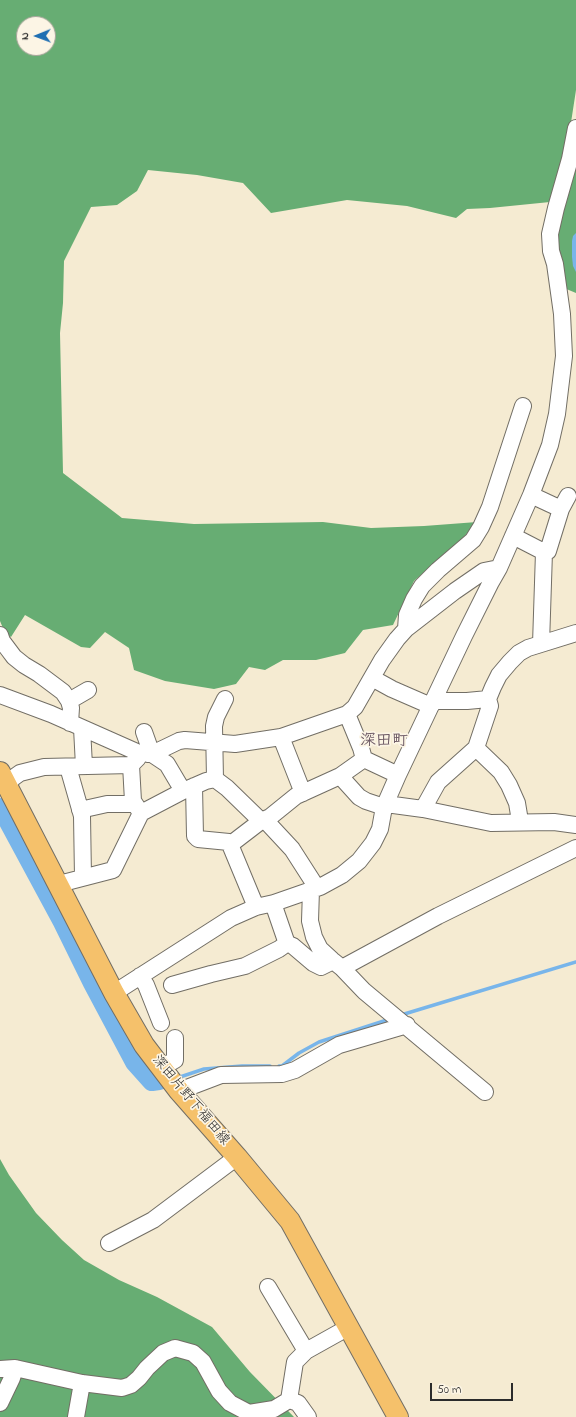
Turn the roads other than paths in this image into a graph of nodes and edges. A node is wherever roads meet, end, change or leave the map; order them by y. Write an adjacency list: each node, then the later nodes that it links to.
1 (576, 128): 3 (street)
2 (523, 406): 7 (street)
3 (531, 496): 4 (street); 5 (street)
4 (513, 536): 5 (street); 6 (street)
5 (544, 552): 10 (street)
6 (499, 568): 7 (street); 17 (street)
7 (406, 629): 11 (street)
8 (576, 633): 10 (street)
9 (0, 635): 16 (street)
10 (541, 644): 15 (street)
11 (372, 678): 17 (street); 18 (street)
12 (88, 690): 16 (street)
13 (0, 695): 19 (street)
14 (225, 698): 22 (street)
15 (488, 699): 17 (street); 23 (street)
16 (69, 701): 19 (street)
17 (432, 704): 29 (street)
18 (347, 714): 21 (street); 25 (street)
19 (76, 726): 24 (street); 27 (street)
20 (144, 732): 24 (street)
21 (281, 737): 22 (street); 34 (street)
22 (214, 742): 24 (street); 32 (street)
23 (476, 748): 37 (street); 40 (street)
24 (148, 754): 26 (street); 33 (street)
25 (364, 759): 29 (street); 30 (street)
26 (131, 765): 27 (street); 36 (street)
27 (84, 766): 28 (street)
28 (68, 767): 31 (street); 38 (street)
29 (398, 775): 35 (street)
30 (340, 776): 34 (street); 35 (street)
31 (4, 779): 45 (main road, 深田片野下福田線)
32 (215, 779): 33 (street); 39 (street)
33 (188, 788): 36 (street); 42 (street)
34 (303, 793): 39 (street)
35 (385, 805): 37 (street); 46 (street)
36 (138, 808): 38 (street); 44 (street)
37 (423, 809): 40 (street)
38 (80, 810): 44 (street)
39 (263, 820): 42 (street); 46 (street)
40 (520, 821): 41 (street)
41 (576, 826)
42 (231, 844): 48 (street)
43 (576, 848): 50 (street)
44 (82, 878): 45 (street)
45 (59, 884): 53 (main road, 深田片野下福田線)
46 (314, 889): 47 (street); 50 (street)
47 (274, 903): 48 (street); 49 (street)
48 (256, 907): 51 (street)
49 (286, 943): 50 (street); 52 (street)
50 (338, 964): 55 (street)
51 (140, 976): 53 (street); 54 (street)
52 (172, 985)
53 (114, 993): 57 (main road, 深田片野下福田線)
54 (161, 1023)
55 (407, 1025): 58 (street); 59 (street)
56 (175, 1038): 57 (street)
57 (161, 1068): 58 (main road, 深田片野下福田線)
58 (179, 1091): 60 (main road, 深田片野下福田線)
59 (485, 1092)
60 (237, 1157): 61 (street); 63 (main road, 深田片野下福田線)
61 (109, 1243)
62 (268, 1287): 64 (street)
63 (349, 1327): 64 (street); 71 (main road, 深田片野下福田線)
64 (306, 1351): 67 (street)
65 (7, 1369): 66 (street); 68 (street)
66 (82, 1383): 67 (street); 69 (street)
67 (289, 1400): 70 (street)
68 (0, 1403)
69 (76, 1417)
70 (308, 1417)
71 (398, 1417)

